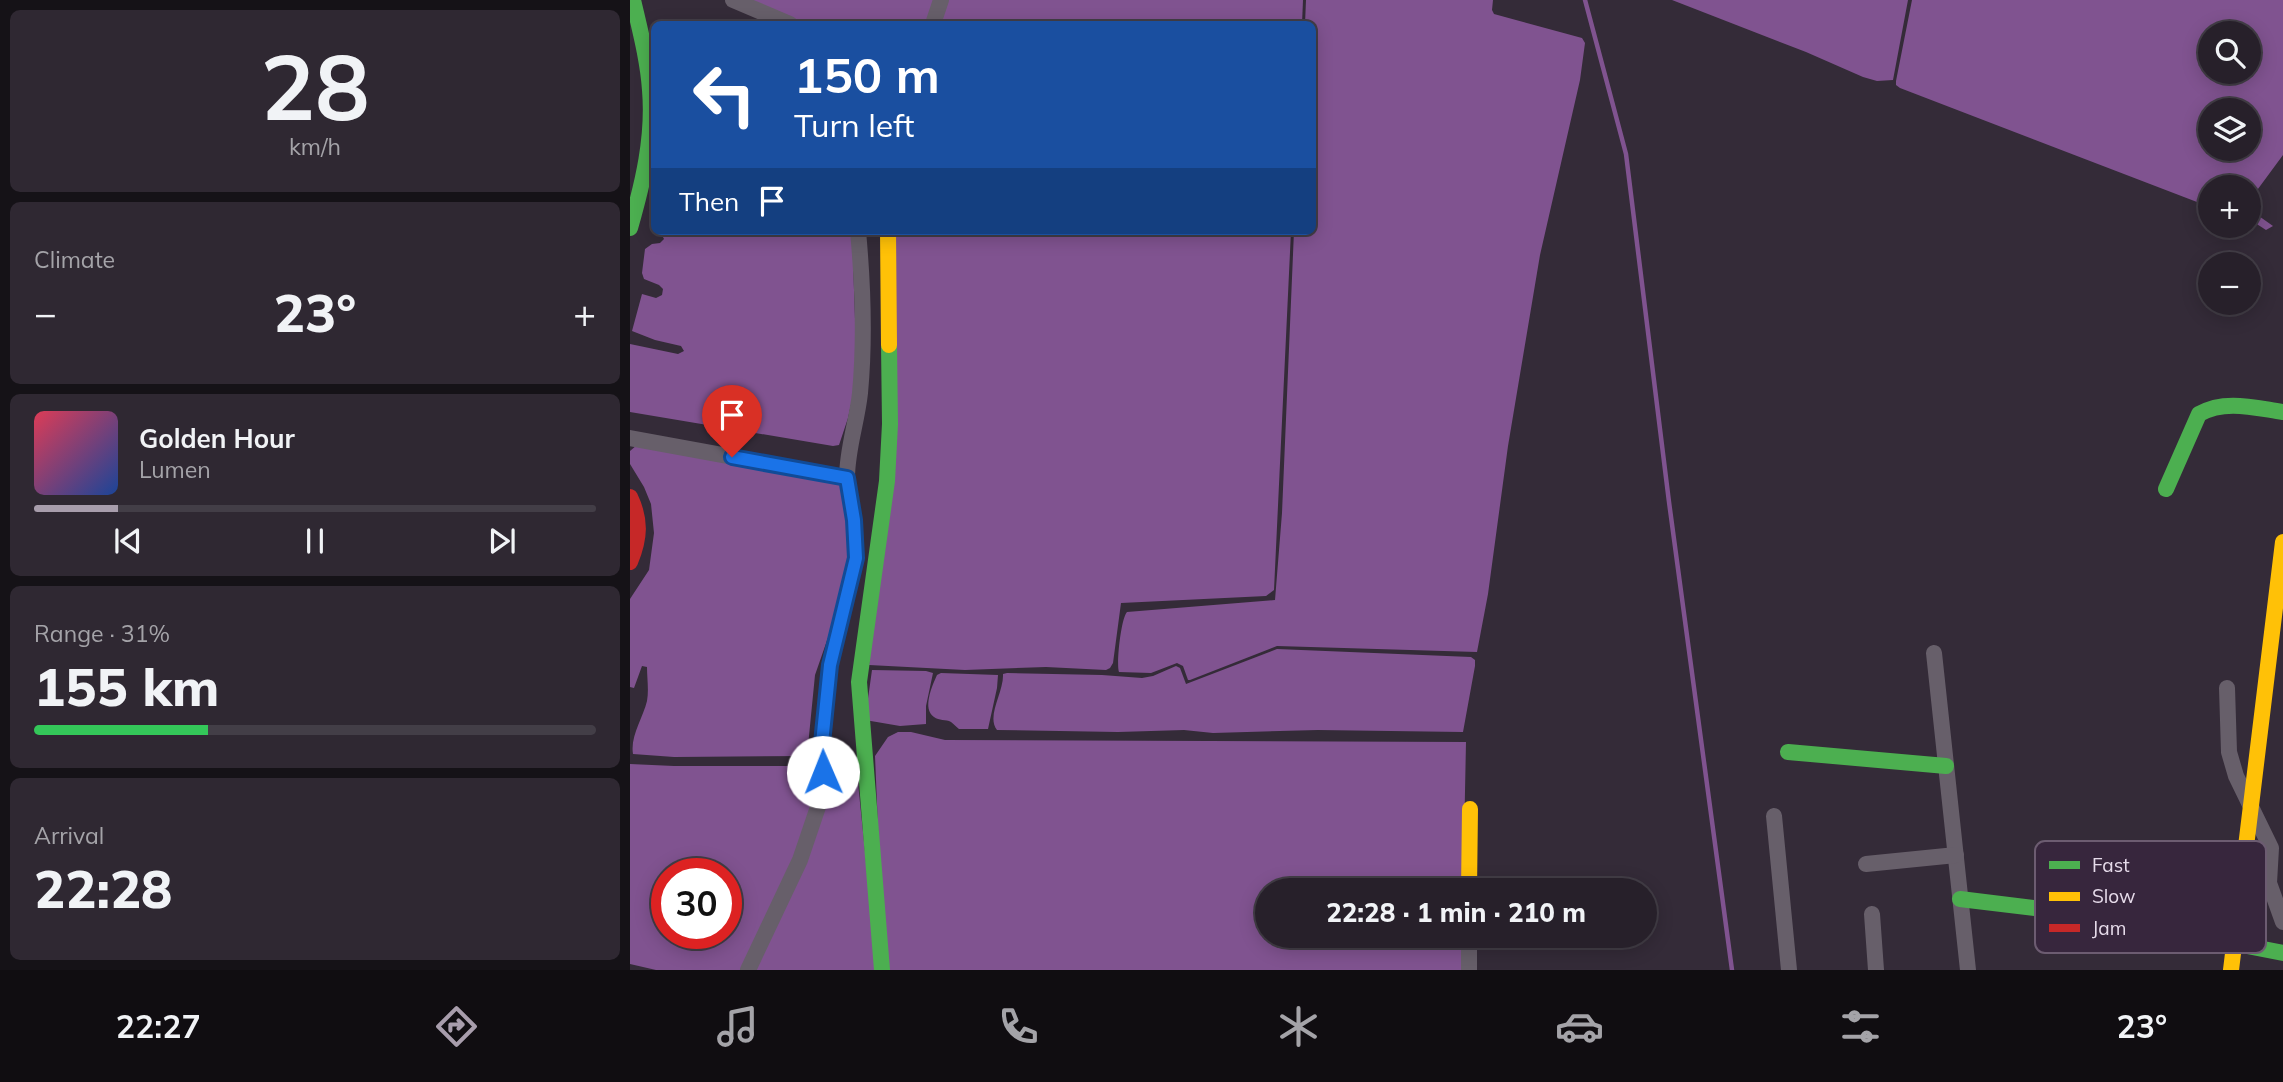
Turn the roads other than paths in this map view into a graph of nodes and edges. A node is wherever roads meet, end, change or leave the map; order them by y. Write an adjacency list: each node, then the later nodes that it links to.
1 (633, 0): 6 (street)
2 (733, 0): 4 (street)
3 (941, 0): 5 (street)
4 (783, 21)
5 (934, 21)
6 (630, 228)
7 (858, 235): 11 (street)
8 (888, 235): 33 (street)
9 (2283, 412): 12 (street)
10 (630, 438): 11 (street)
11 (847, 478): 32 (street)
12 (2166, 489)
13 (630, 497): 15 (street)
14 (2283, 542): 20 (street)
15 (630, 562)
16 (1934, 653): 19 (street)
17 (2227, 688): 20 (street)
18 (1787, 752): 19 (street)
19 (1946, 766): 24 (street)
20 (2251, 808): 23 (street); 30 (street)
21 (1470, 809): 26 (street)
22 (1774, 816): 35 (street)
23 (2247, 841)
24 (1956, 855): 25 (street); 27 (street)
25 (1866, 864)
26 (1469, 878)
27 (1960, 899): 28 (street); 37 (street)
28 (2035, 907)
29 (1872, 914): 36 (street)
30 (2283, 922)
31 (1469, 948): 34 (street)
32 (748, 970)
33 (882, 970)
34 (1469, 970)
35 (1790, 970)
36 (1877, 970)
37 (1968, 970)

